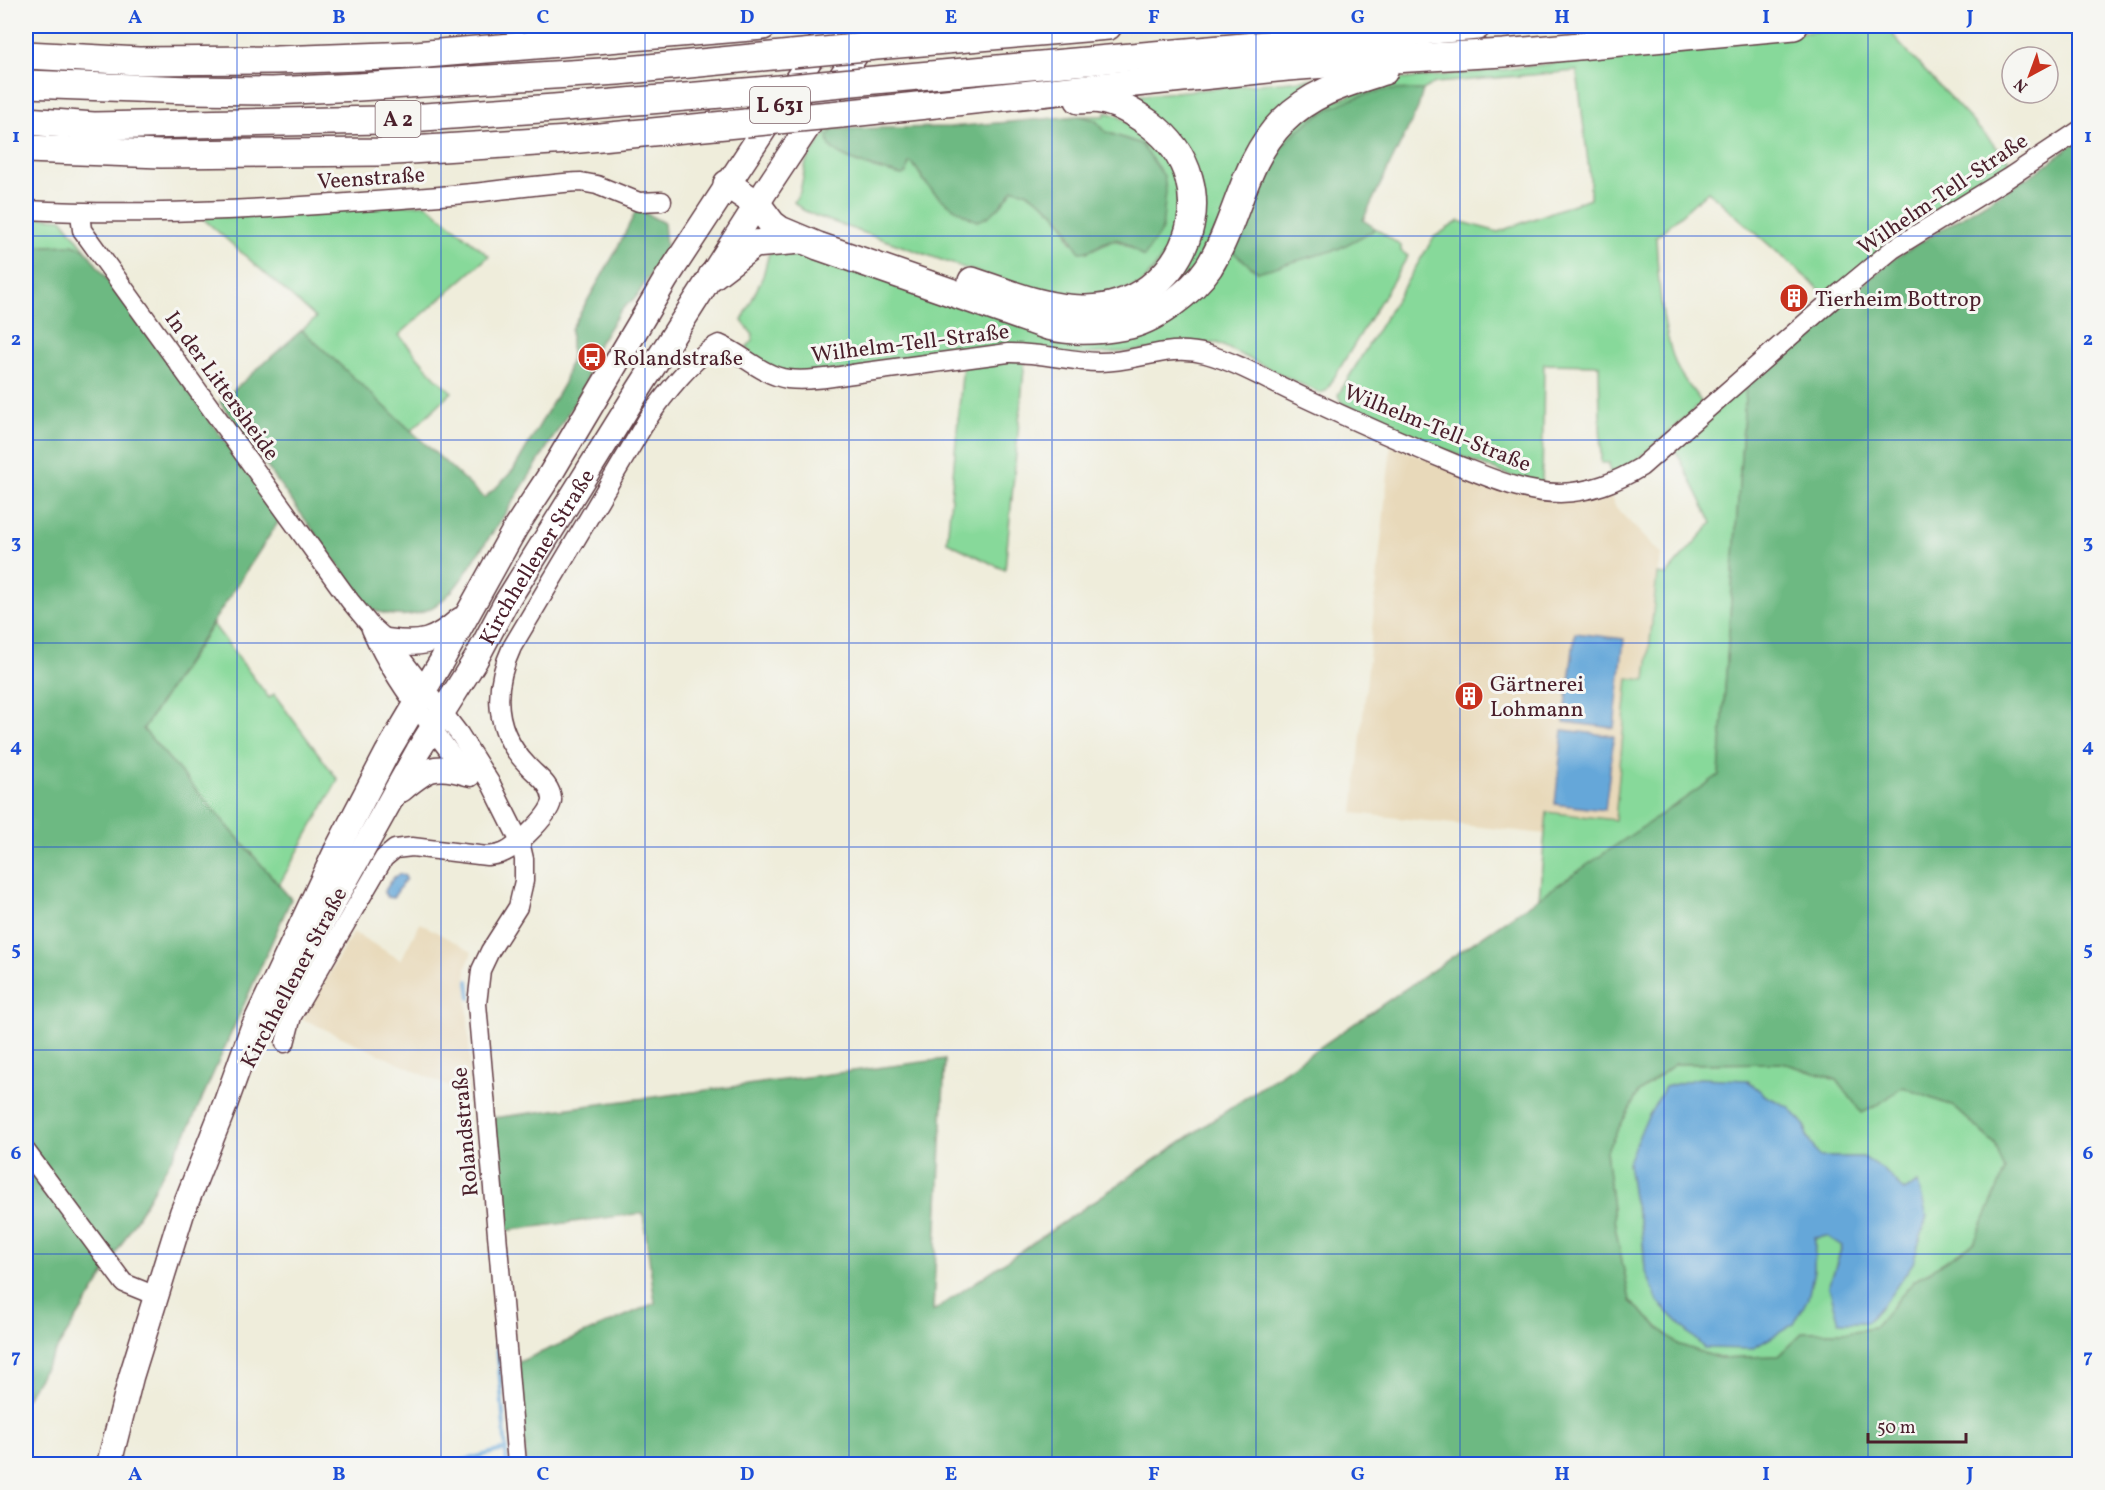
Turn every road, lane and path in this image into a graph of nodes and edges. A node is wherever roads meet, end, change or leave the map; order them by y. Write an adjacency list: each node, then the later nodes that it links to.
1 (764, 26): 8 (highway)
2 (832, 26): 14 (main road, Kirchhellener Straße / L 631)
3 (1108, 26): 6 (highway, A 2)
4 (1477, 26): 11 (highway, A 2, bridge)
5 (1794, 26): 7 (highway)
6 (881, 36): 9 (highway, A 2, bridge); 16 (main road, Kirchhellener Straße / L 631)
7 (1504, 53): 10 (highway); 19 (highway)
8 (26, 55)
9 (26, 84)
10 (975, 100): 13 (highway, bridge); 16 (highway)
11 (26, 121)
12 (2079, 130): 21 (street, Wilhelm-Tell-Straße)
13 (26, 149)
14 (727, 184): 16 (highway); 22 (main road, Kirchhellener Straße / L 631)
15 (662, 201): 18 (street, Veenstraße)
16 (757, 204): 19 (highway); 20 (main road, Kirchhellener Straße / L 631)
17 (26, 210): 18 (street)
18 (80, 213): 23 (street, In der Littersheide)
19 (802, 240): 20 (highway)
20 (712, 276): 26 (main road, Kirchhellener Straße / L 631)
21 (718, 344): 30 (street, Kirchhellener Straße)
22 (466, 614): 24 (main road, L 631); 25 (main road, Kirchhellener Straße / L 631)
23 (369, 624): 24 (street, In der Littersheide); 25 (street, In der Littersheide)
24 (388, 641): 25 (street, In der Littersheide)
25 (420, 697): 26 (street, In der Littersheide); 32 (main road, Kirchhellener Straße / L 631)
26 (437, 719): 27 (street, Rolandstraße); 28 (main road, Kirchhellener Straße / L 631); 29 (street, Rolandstraße)
27 (467, 772): 28 (main road, L 631); 29 (street, Rolandstraße)
28 (392, 797): 32 (main road, Kirchhellener Straße / L 631)
29 (503, 810): 30 (street, Rolandstraße)
30 (519, 842): 31 (street, Kirchhellener Straße); 36 (street, Rolandstraße)
31 (285, 1043)
32 (226, 1102): 34 (main road, Kirchhellener Straße / L 631)
33 (26, 1151): 34 (street)
34 (156, 1296): 35 (main road, Kirchhellener Straße / L 631)
35 (109, 1464)
36 (517, 1464)

